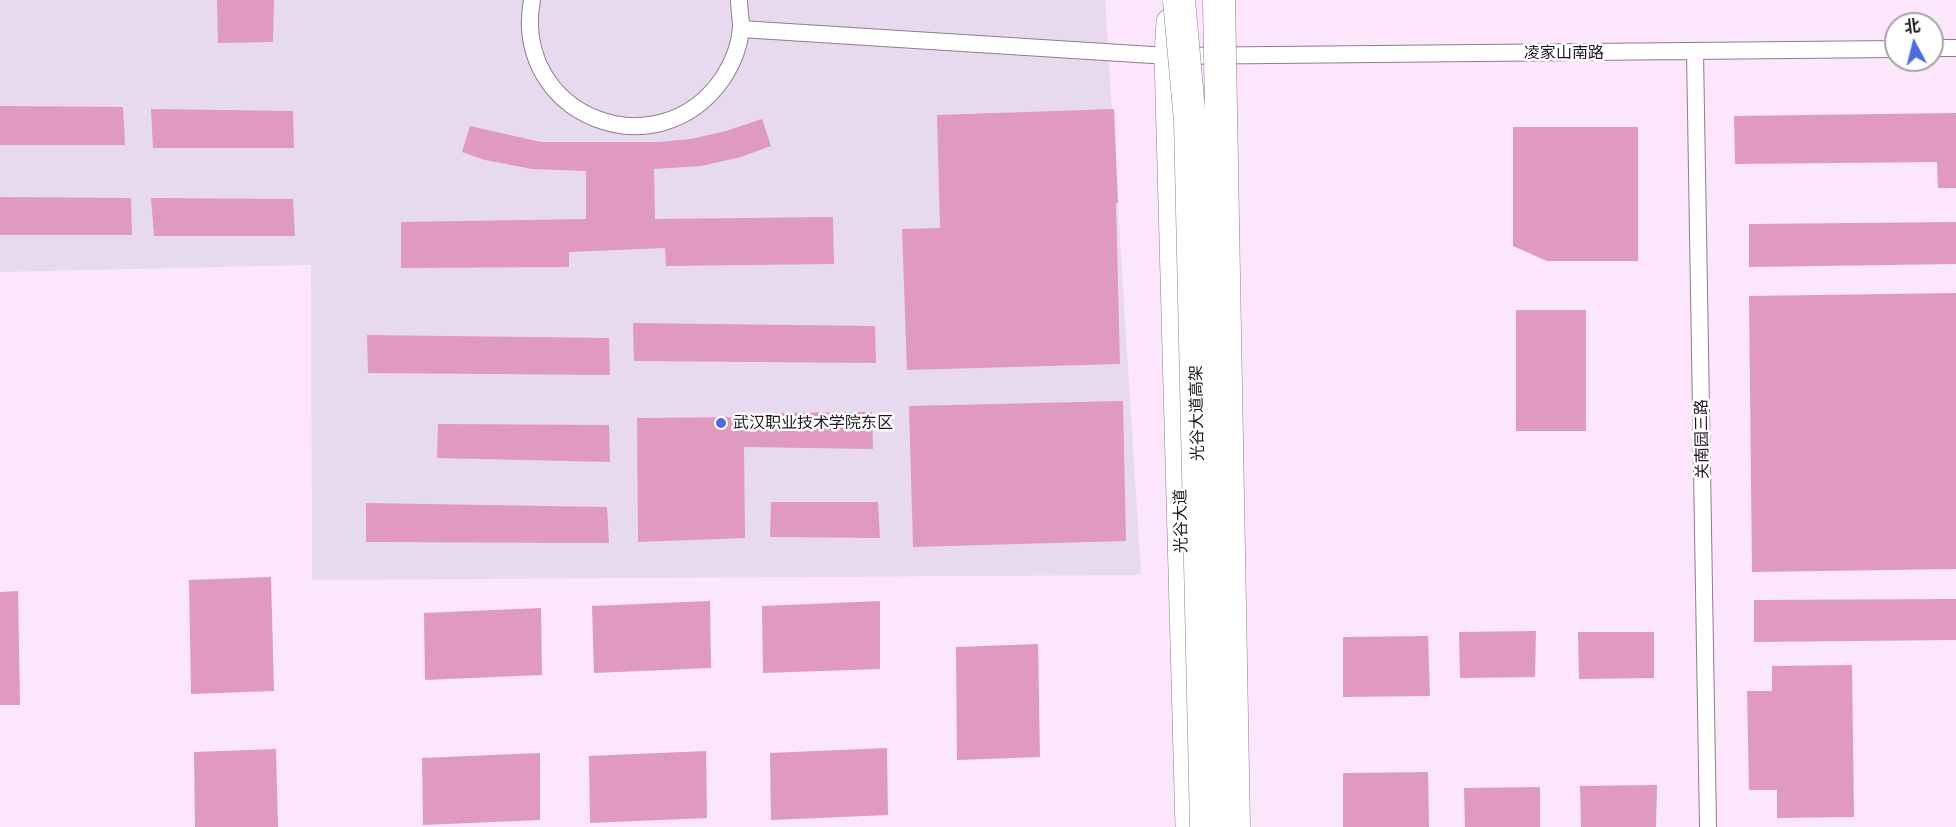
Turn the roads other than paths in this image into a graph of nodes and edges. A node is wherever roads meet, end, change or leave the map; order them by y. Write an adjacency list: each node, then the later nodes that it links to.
1 (532, 0): 7 (street)
2 (738, 0): 7 (street)
3 (1171, 0): 11 (main road, 光谷大道)
4 (1179, 0): 13 (highway, 光谷大道高架, bridge)
5 (1220, 0): 14 (highway, 光谷大道高架, bridge)
6 (1232, 0): 10 (main road)
7 (741, 29): 11 (street, 凌家山南路)
8 (1884, 49): 9 (street, 凌家山南路)
9 (1695, 52): 10 (street, 凌家山南路); 16 (street, 关南园三路)
10 (1232, 55): 11 (street, 凌家山南路); 15 (main road)
11 (1168, 56): 12 (main road, 光谷大道)
12 (1189, 827)
13 (1206, 827)
14 (1234, 827)
15 (1250, 827)
16 (1708, 827)

